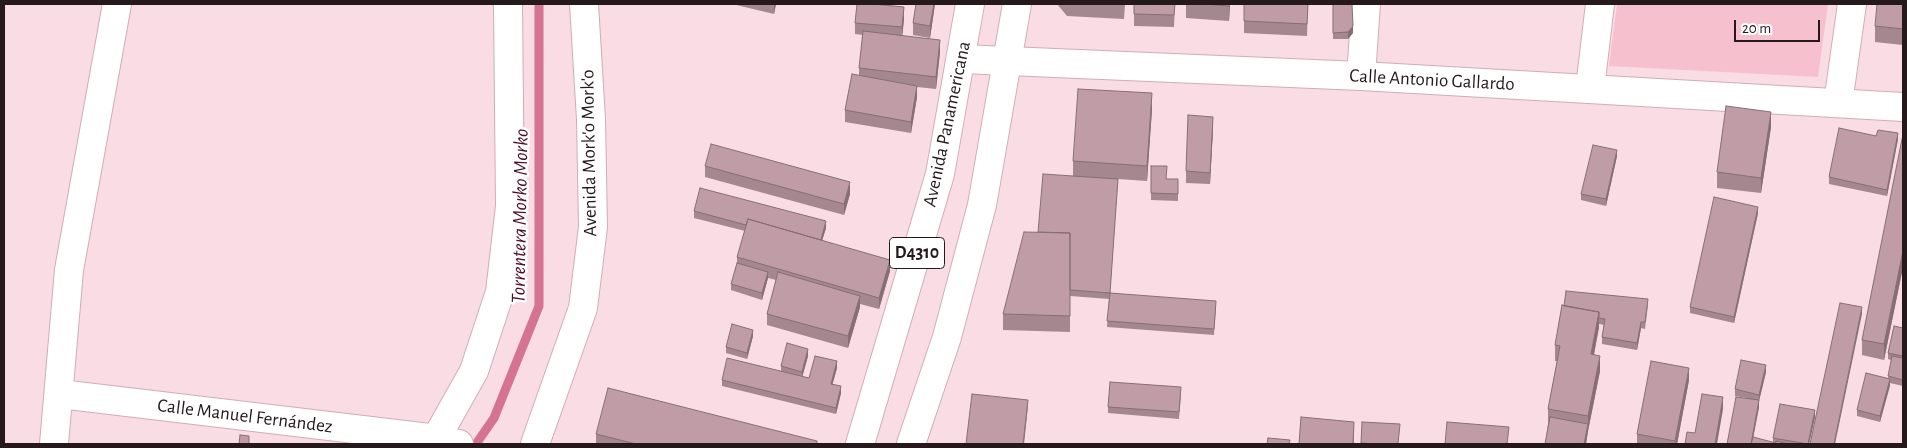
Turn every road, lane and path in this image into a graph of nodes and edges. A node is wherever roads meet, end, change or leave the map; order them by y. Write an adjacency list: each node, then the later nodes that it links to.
1 (117, 4): 15 (street)
2 (508, 4): 16 (street)
3 (584, 4): 18 (street, Avenida Mork'o Mork'o)
4 (970, 4): 9 (street, Avenida Panamericana / D4310)
5 (1017, 4): 10 (street, D4310)
6 (1366, 4): 11 (street)
7 (1600, 4): 12 (street)
8 (1852, 4): 13 (street)
9 (961, 59): 10 (street, Calle Antonio Gallardo); 19 (street, Avenida Panamericana / D4310)
10 (1008, 62): 11 (street, Calle Antonio Gallardo); 20 (street, D4310)
11 (1361, 76): 12 (street, Calle Antonio Gallardo)
12 (1590, 88): 13 (street, Calle Antonio Gallardo)
13 (1838, 103): 14 (street, Calle Antonio Gallardo)
14 (1903, 107)
15 (60, 394): 16 (street, Calle Manuel Fernández); 17 (street)
16 (443, 442)
17 (54, 444)
18 (535, 444)
19 (860, 444)
20 (911, 444)

